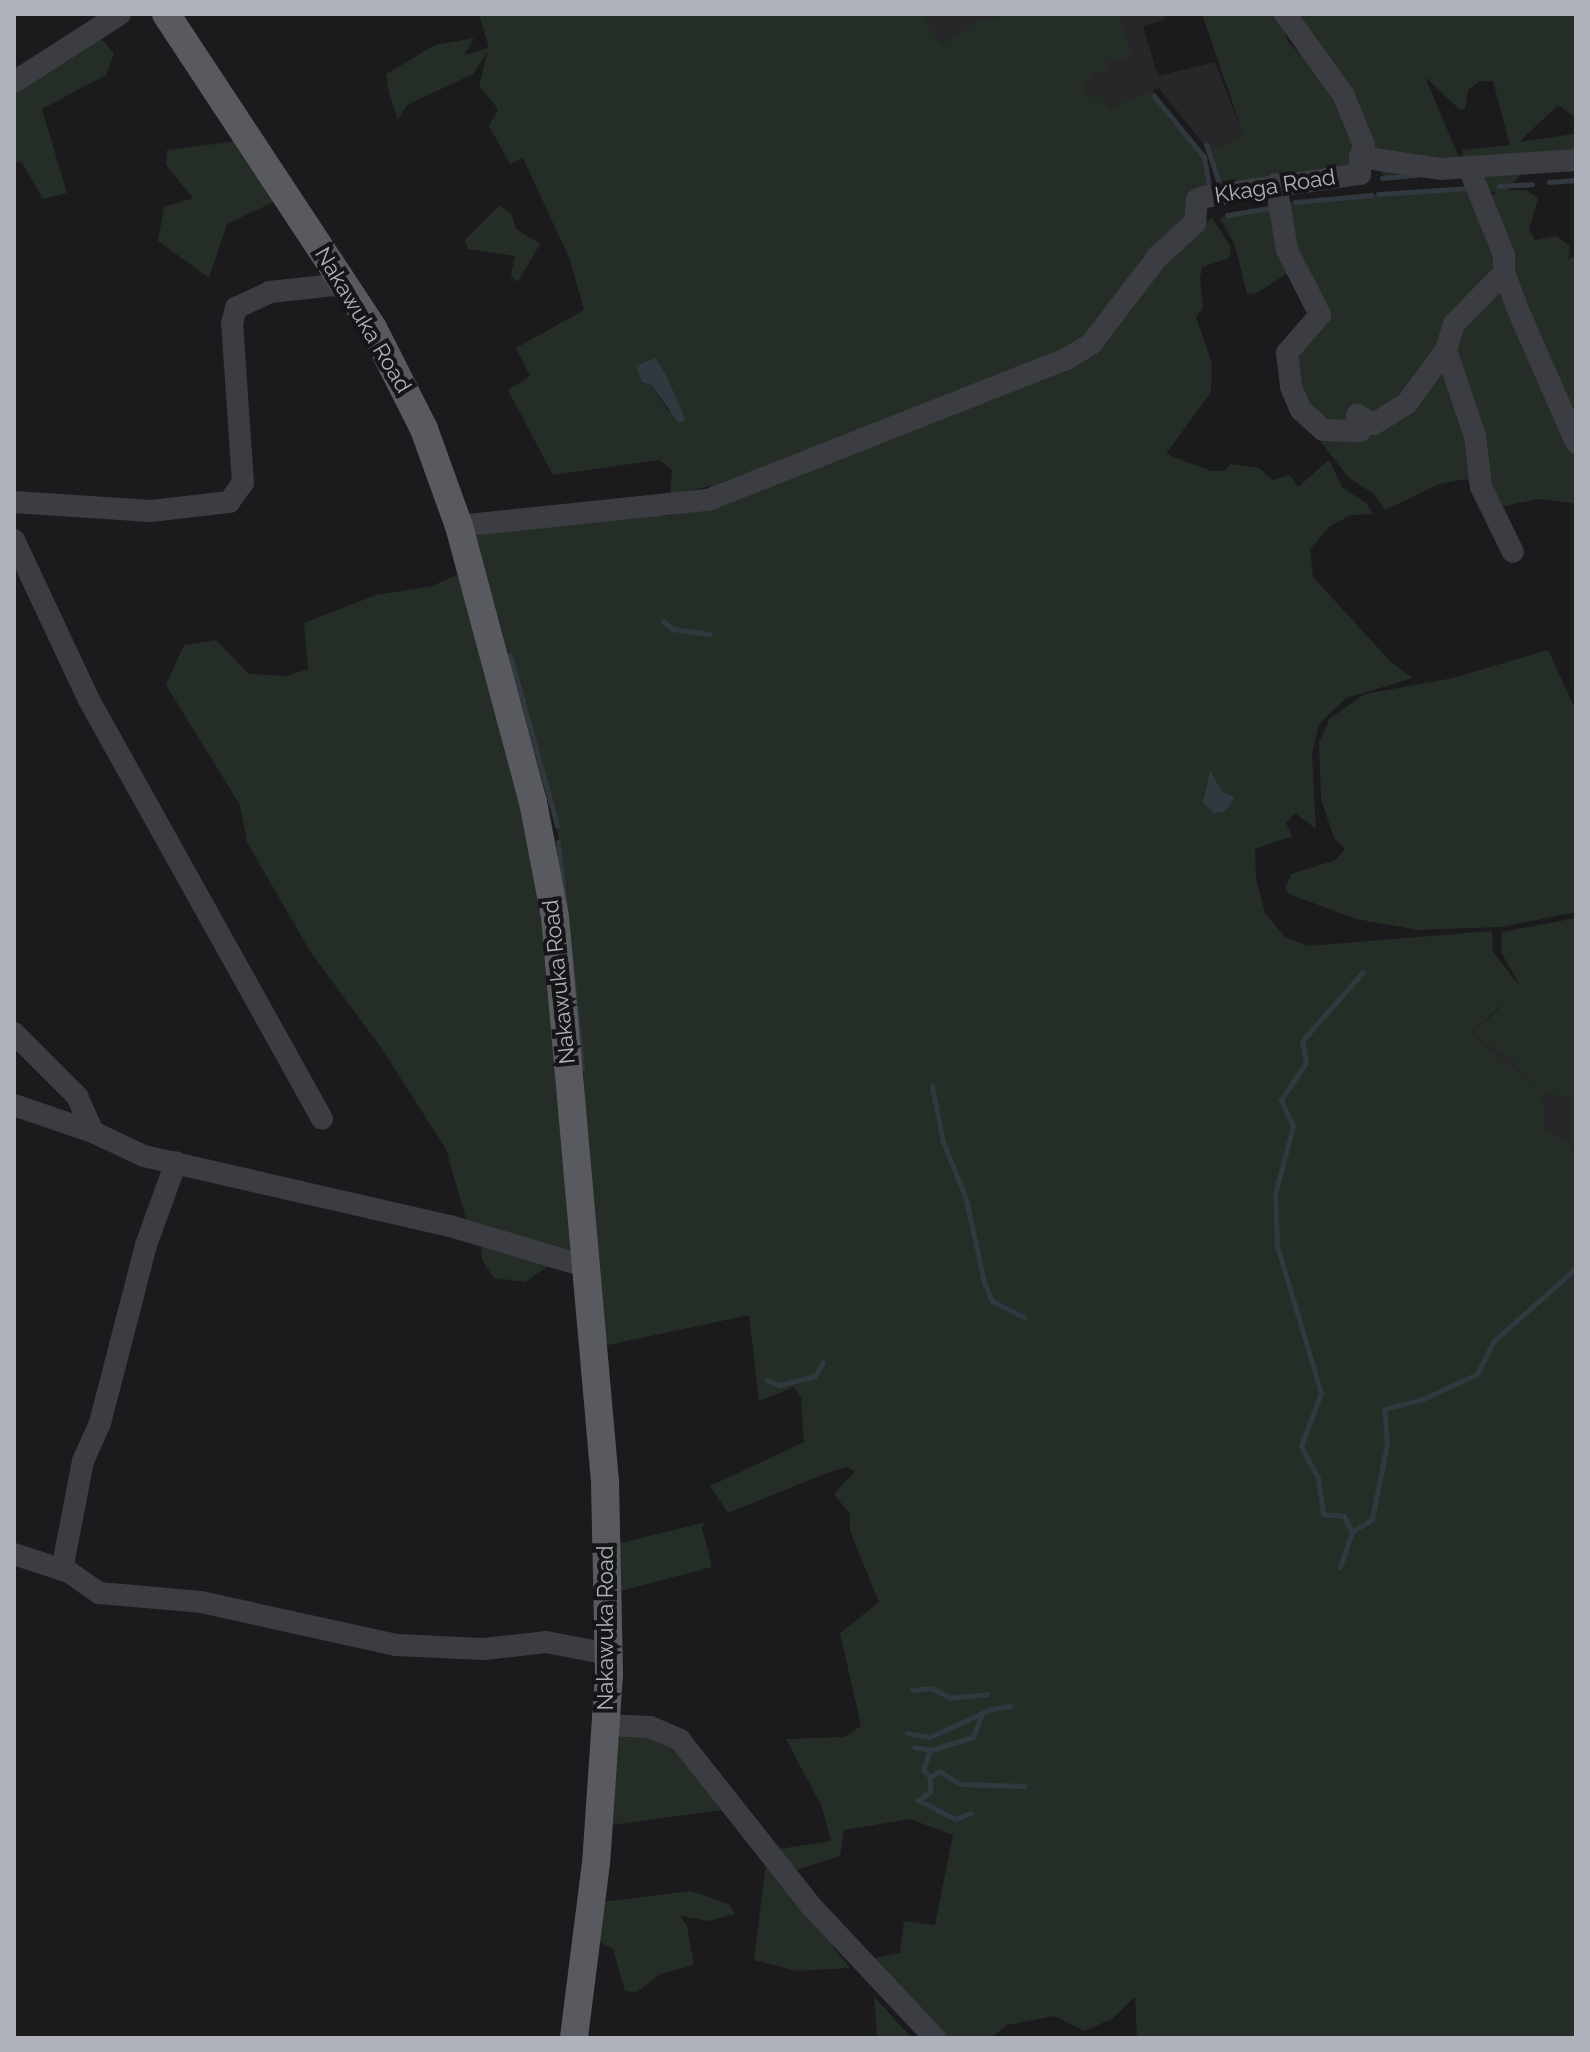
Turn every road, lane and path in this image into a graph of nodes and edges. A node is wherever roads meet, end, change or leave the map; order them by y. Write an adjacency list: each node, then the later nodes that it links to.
1 (120, 14): 4 (street)
2 (166, 14): 10 (main road, Nakawuka Road)
3 (1285, 14): 5 (street)
4 (14, 82)
5 (1360, 157): 7 (street, Kkaga Road); 8 (street, Kkaga Road)
6 (1576, 160): 7 (street, Kkaga Road)
7 (1469, 168): 9 (street)
8 (1276, 184): 11 (street); 14 (street, Kkaga Road)
9 (1504, 273): 11 (street); 12 (street)
10 (344, 284): 13 (street); 14 (main road, Nakawuka Road)
11 (1446, 350): 16 (street)
12 (1576, 442)
13 (14, 502)
14 (459, 526): 22 (main road, Nakawuka Road)
15 (14, 540): 19 (street)
16 (1513, 552)
17 (14, 1033): 20 (street)
18 (14, 1105): 20 (street)
19 (322, 1119)
20 (93, 1132): 21 (street)
21 (176, 1162): 22 (street); 24 (street)
22 (584, 1266): 25 (main road, Nakawuka Road)
23 (14, 1554): 24 (street)
24 (62, 1570): 25 (street)
25 (609, 1654): 26 (main road, Nakawuka Road)
26 (606, 1725): 27 (main road, Nakawuka Road); 28 (street)
27 (574, 2038)
28 (935, 2038)

